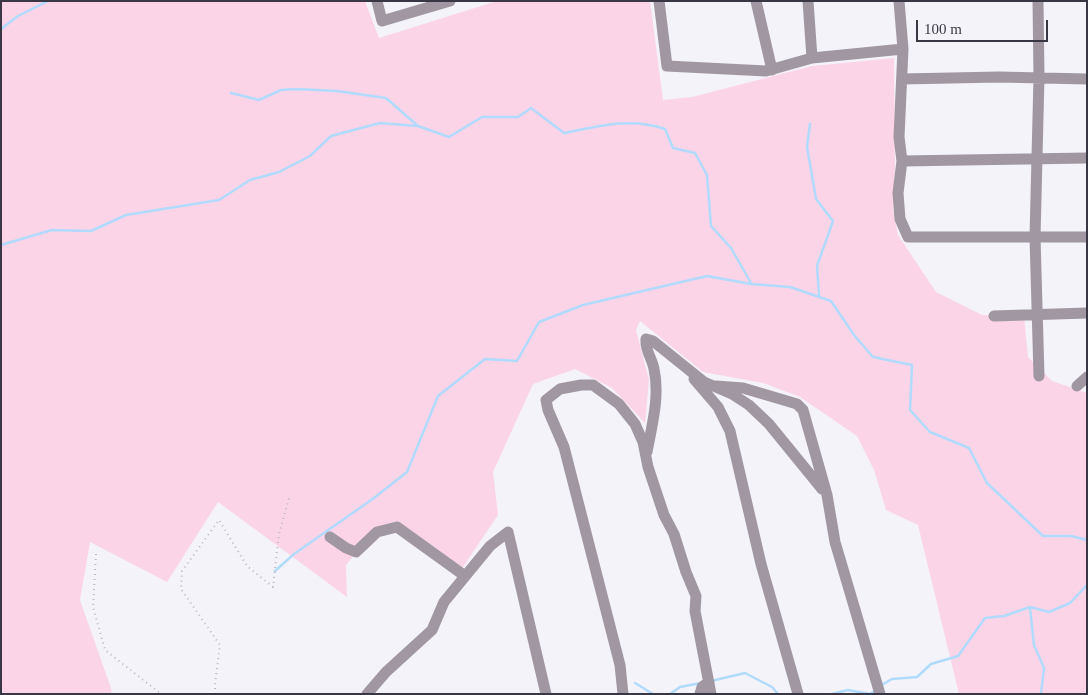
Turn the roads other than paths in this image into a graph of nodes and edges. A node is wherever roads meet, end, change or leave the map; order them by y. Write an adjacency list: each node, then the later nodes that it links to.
1 (377, 1): 2 (street)
2 (450, 1)
3 (659, 1): 10 (street)
4 (756, 1): 10 (street)
5 (808, 1): 9 (street)
6 (900, 1): 8 (street)
7 (1038, 1): 11 (street)
8 (902, 50): 9 (street); 12 (street)
9 (812, 58): 10 (street)
10 (772, 70)
11 (1039, 77): 12 (street); 13 (street); 14 (street)
12 (902, 79): 16 (street)
13 (1087, 79)
14 (1038, 158): 15 (street); 16 (street); 17 (street)
15 (1087, 158)
16 (902, 161): 17 (street)
17 (1035, 237): 18 (street); 19 (street)
18 (1087, 237)
19 (1039, 313): 20 (street); 21 (street); 23 (street)
20 (1087, 313)
21 (994, 316)
22 (686, 369): 25 (street); 27 (street); 37 (street)
23 (1039, 376)
24 (1087, 377): 26 (street)
25 (716, 386): 28 (street); 28 (street)
26 (1078, 386)
27 (646, 456): 31 (street); 34 (street)
28 (827, 495): 38 (street)
29 (330, 537): 30 (street)
30 (465, 576): 32 (street); 33 (street)
31 (709, 682): 35 (street); 36 (street)
32 (367, 694)
33 (546, 694)
34 (623, 694)
35 (700, 694)
36 (711, 694)
37 (798, 694)
38 (880, 694)

